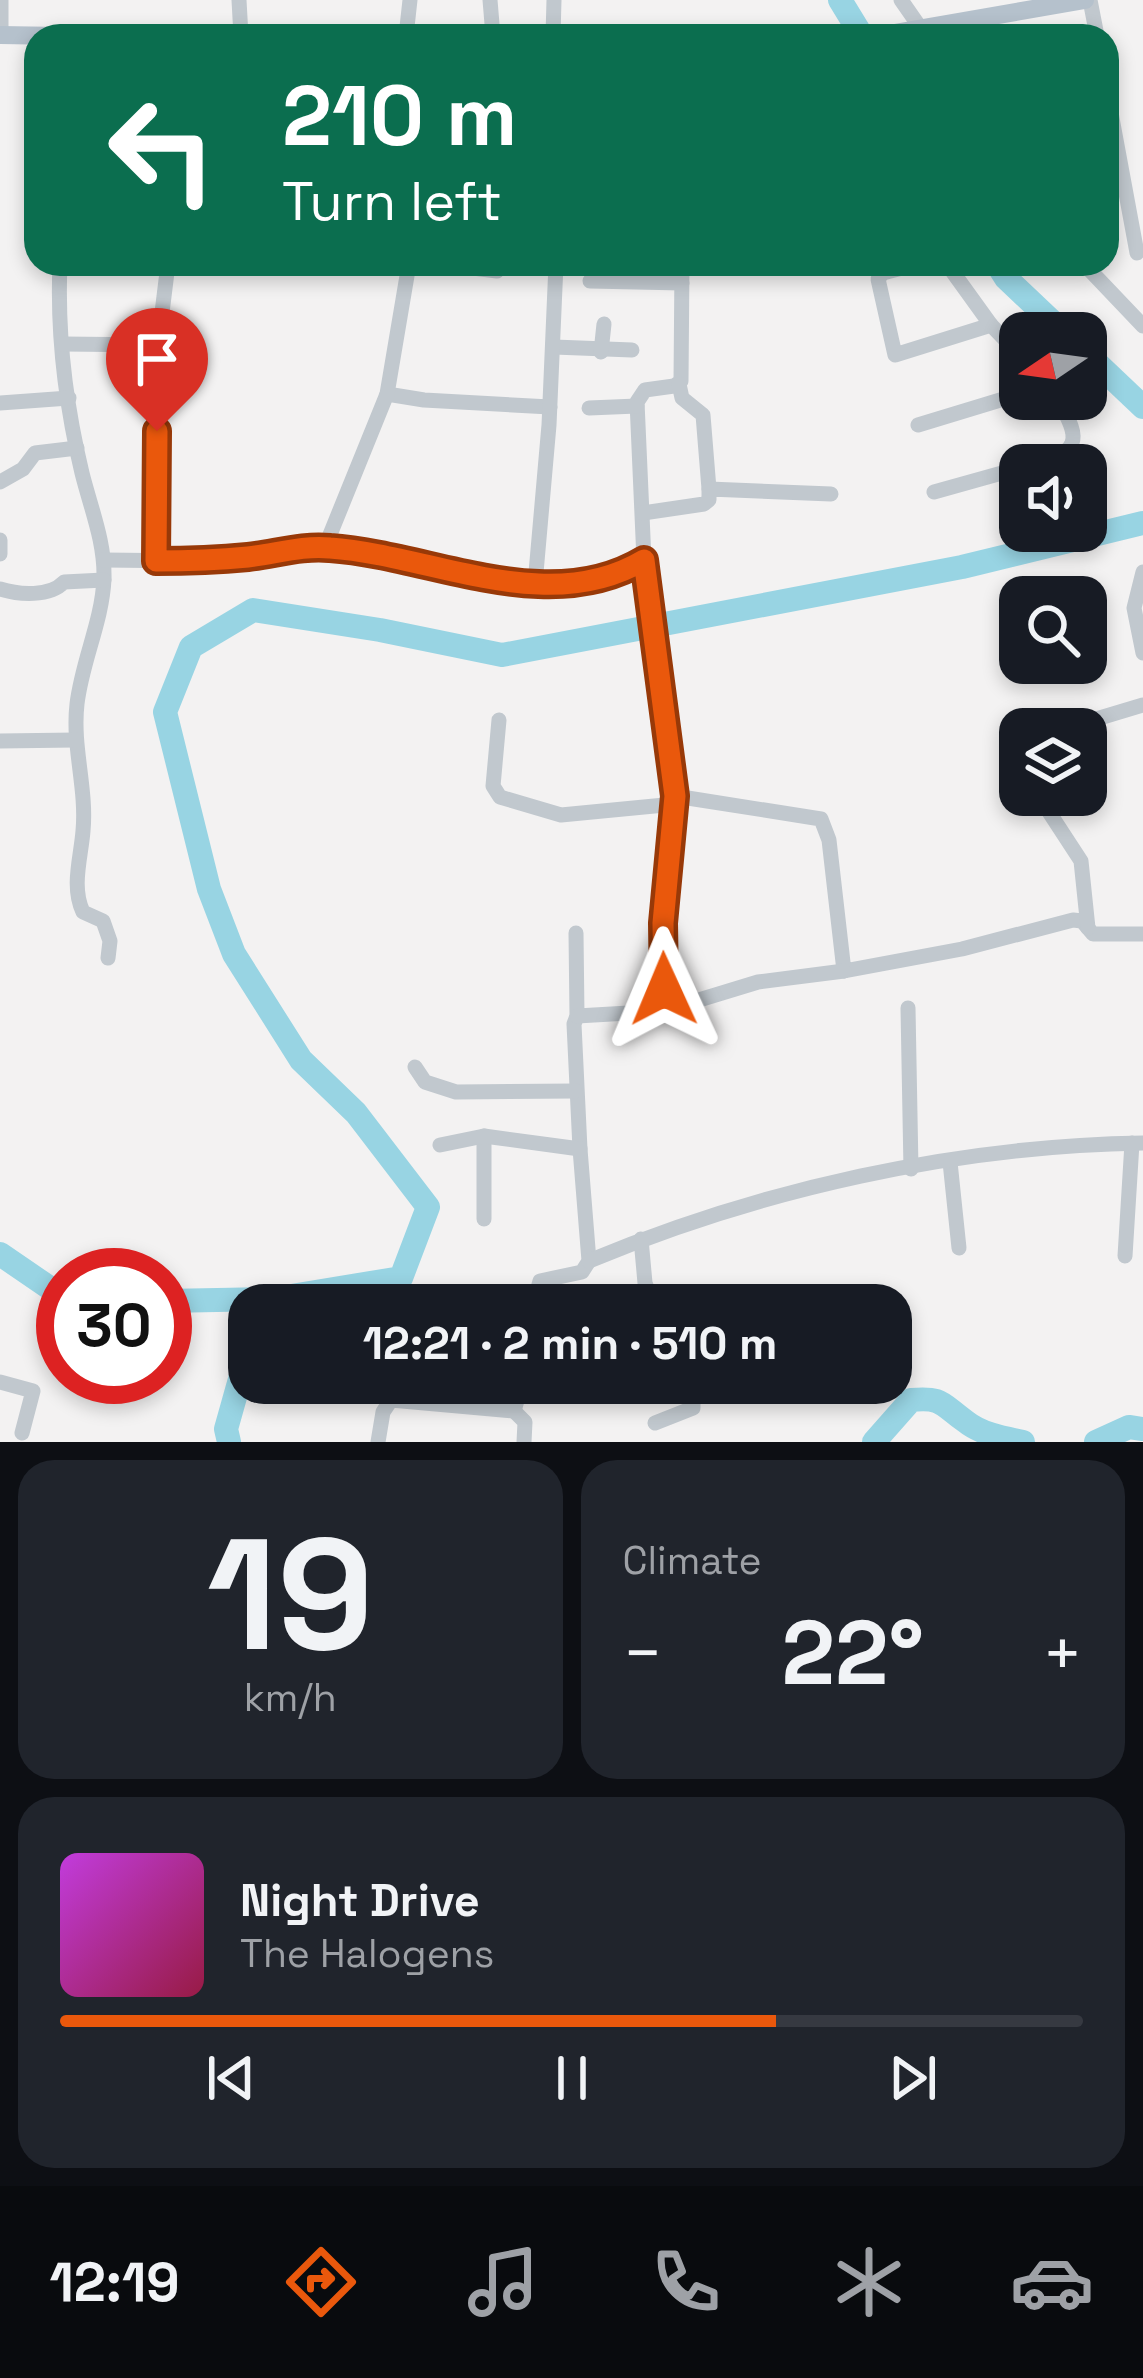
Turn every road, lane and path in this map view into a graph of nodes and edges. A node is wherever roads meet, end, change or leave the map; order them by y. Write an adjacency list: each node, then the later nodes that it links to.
1 (1, 0): 4 (street)
2 (1088, 0): 3 (main road)
3 (969, 24)
4 (0, 35)
5 (1119, 156): 6 (street)
6 (1137, 253)
7 (60, 276): 21 (street)
8 (167, 276): 22 (street)
9 (407, 276): 27 (street)
10 (556, 276): 23 (street)
11 (682, 276): 16 (street)
12 (880, 276): 18 (street)
13 (955, 276): 18 (street)
14 (1095, 276): 19 (street)
15 (590, 281): 16 (street)
16 (682, 283): 26 (street)
17 (604, 324): 25 (street)
18 (991, 325): 20 (street)
19 (1143, 326)
20 (999, 333)
21 (63, 344): 22 (street); 28 (street)
22 (158, 345): 47 (street)
23 (554, 347): 25 (street); 32 (street)
24 (632, 350): 25 (street)
25 (601, 352)
26 (679, 384): 31 (street); 38 (street)
27 (387, 394): 32 (street); 43 (street)
28 (70, 398): 30 (street); 35 (street)
29 (999, 400): 34 (street)
30 (0, 403)
31 (638, 406): 33 (street); 41 (street)
32 (550, 407): 50 (street)
33 (589, 408)
34 (918, 425)
35 (77, 448): 37 (street); 45 (street)
36 (999, 475): 39 (street)
37 (0, 482)
38 (709, 488): 40 (street); 41 (street)
39 (934, 493)
40 (831, 494)
41 (643, 513): 46 (street)
42 (0, 540): 44 (street)
43 (326, 547): 47 (street); 50 (street)
44 (0, 554)
45 (104, 560): 47 (street); 49 (street)
46 (644, 560): 50 (street); 58 (street)
47 (156, 561)
48 (1143, 572): 52 (street)
49 (104, 580): 51 (street); 56 (street)
50 (535, 584)
51 (0, 589)
52 (1143, 653)
53 (1143, 705): 54 (street)
54 (1107, 716)
55 (499, 720): 58 (street)
56 (75, 740): 57 (street); 63 (street)
57 (0, 741)
58 (675, 800): 64 (street); 66 (street)
59 (1052, 816): 60 (street)
60 (1088, 931): 62 (street); 64 (street)
61 (577, 933): 67 (street)
62 (1143, 934)
63 (107, 958)
64 (844, 971): 66 (street)
65 (908, 1008): 75 (street)
66 (663, 1011): 67 (street)
67 (577, 1016): 69 (street)
68 (415, 1067): 69 (street)
69 (575, 1091): 73 (street)
70 (484, 1136): 72 (street); 73 (street); 76 (street)
71 (1137, 1143): 74 (street); 79 (street)
72 (440, 1145)
73 (580, 1149): 80 (street)
74 (950, 1162): 75 (street); 78 (street)
75 (911, 1169): 77 (street)
76 (484, 1219)
77 (641, 1239): 80 (street); 82 (street)
78 (959, 1248)
79 (1124, 1256)
80 (589, 1261): 81 (street)
81 (538, 1284)
82 (645, 1284)
83 (0, 1382): 88 (street)
84 (516, 1404): 86 (street)
85 (693, 1404): 87 (street)
86 (514, 1412): 89 (street); 90 (street)
87 (656, 1423)
88 (22, 1433)
89 (378, 1442)
90 (524, 1442)

